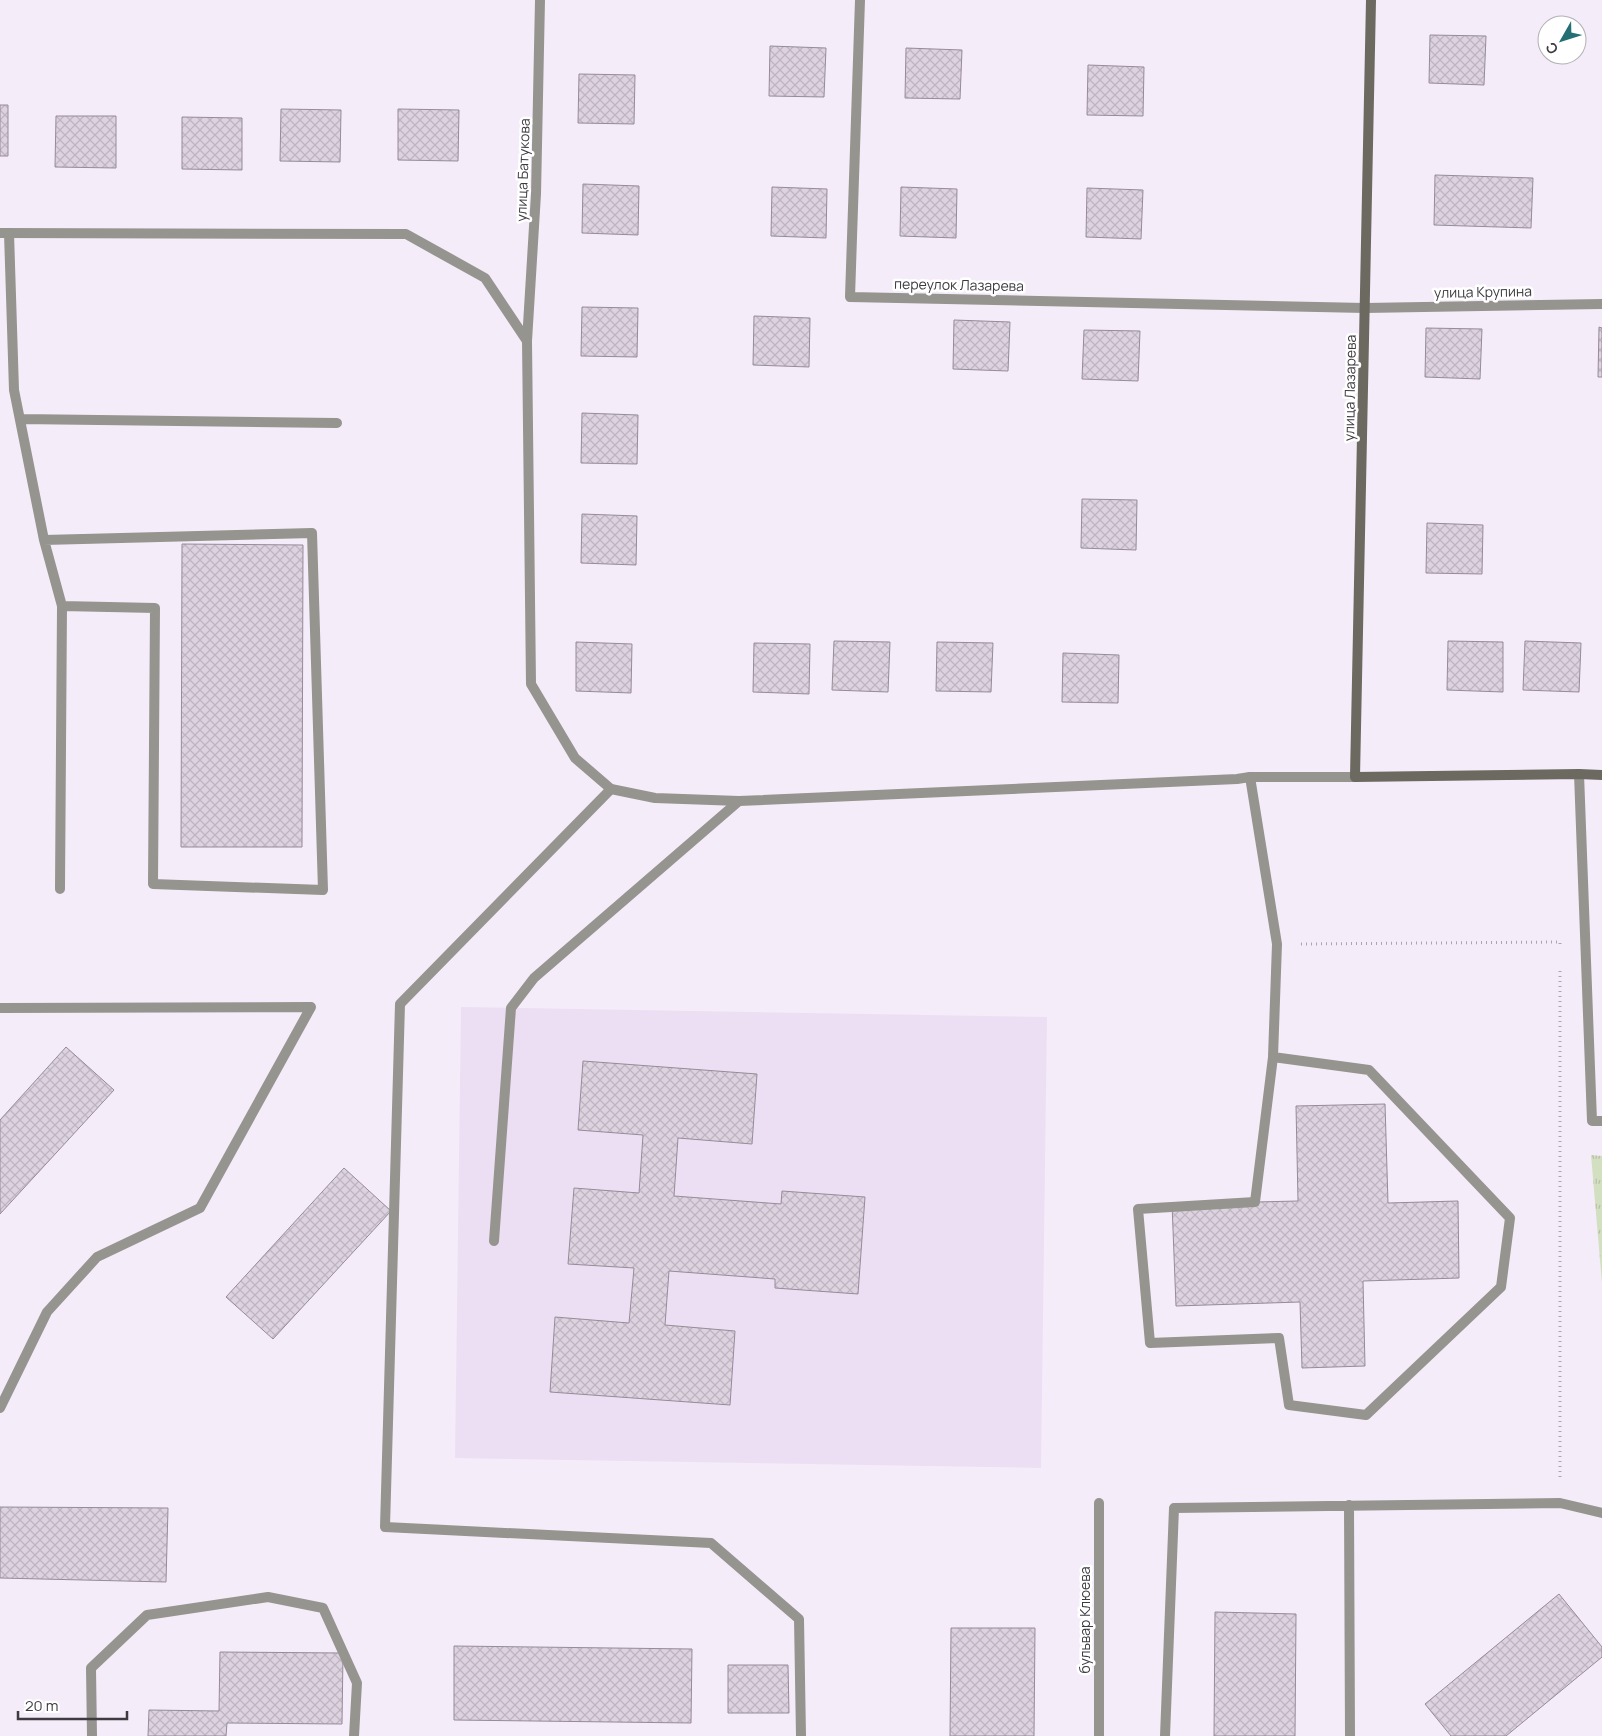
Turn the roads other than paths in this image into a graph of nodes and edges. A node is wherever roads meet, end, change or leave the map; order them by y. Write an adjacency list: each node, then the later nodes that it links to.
1 (540, 0): 7 (street, улица Батукова)
2 (860, 0): 6 (street, переулок Лазарева)
3 (1371, 0): 6 (main road, улица Лазарева)
4 (4, 233): 7 (street); 8 (street)
5 (1602, 304): 6 (street, улица Крупина)
6 (1365, 308): 15 (main road, улица Лазарева)
7 (528, 341): 16 (street, улица Батукова)
8 (20, 419): 9 (street); 10 (street)
9 (337, 423)
10 (44, 540): 11 (street); 11 (street)
11 (62, 606): 18 (street)
12 (1579, 774): 13 (main road); 15 (main road); 21 (street)
13 (1602, 775)
14 (1250, 777): 15 (street); 17 (street); 20 (street)
15 (1356, 777)
16 (611, 789): 17 (street); 29 (street)
17 (739, 801): 22 (street)
18 (60, 889)
19 (0, 1008): 23 (street)
20 (1273, 1057): 20 (street)
21 (1602, 1121)
22 (494, 1241)
23 (0, 1408)
24 (1099, 1503): 30 (street, бульвар Клюева)
25 (1349, 1505): 26 (street); 31 (street); 32 (street)
26 (1602, 1513)
27 (92, 1736): 28 (street)
28 (354, 1736)
29 (801, 1736)
30 (1099, 1736)
31 (1165, 1736)
32 (1350, 1736)

